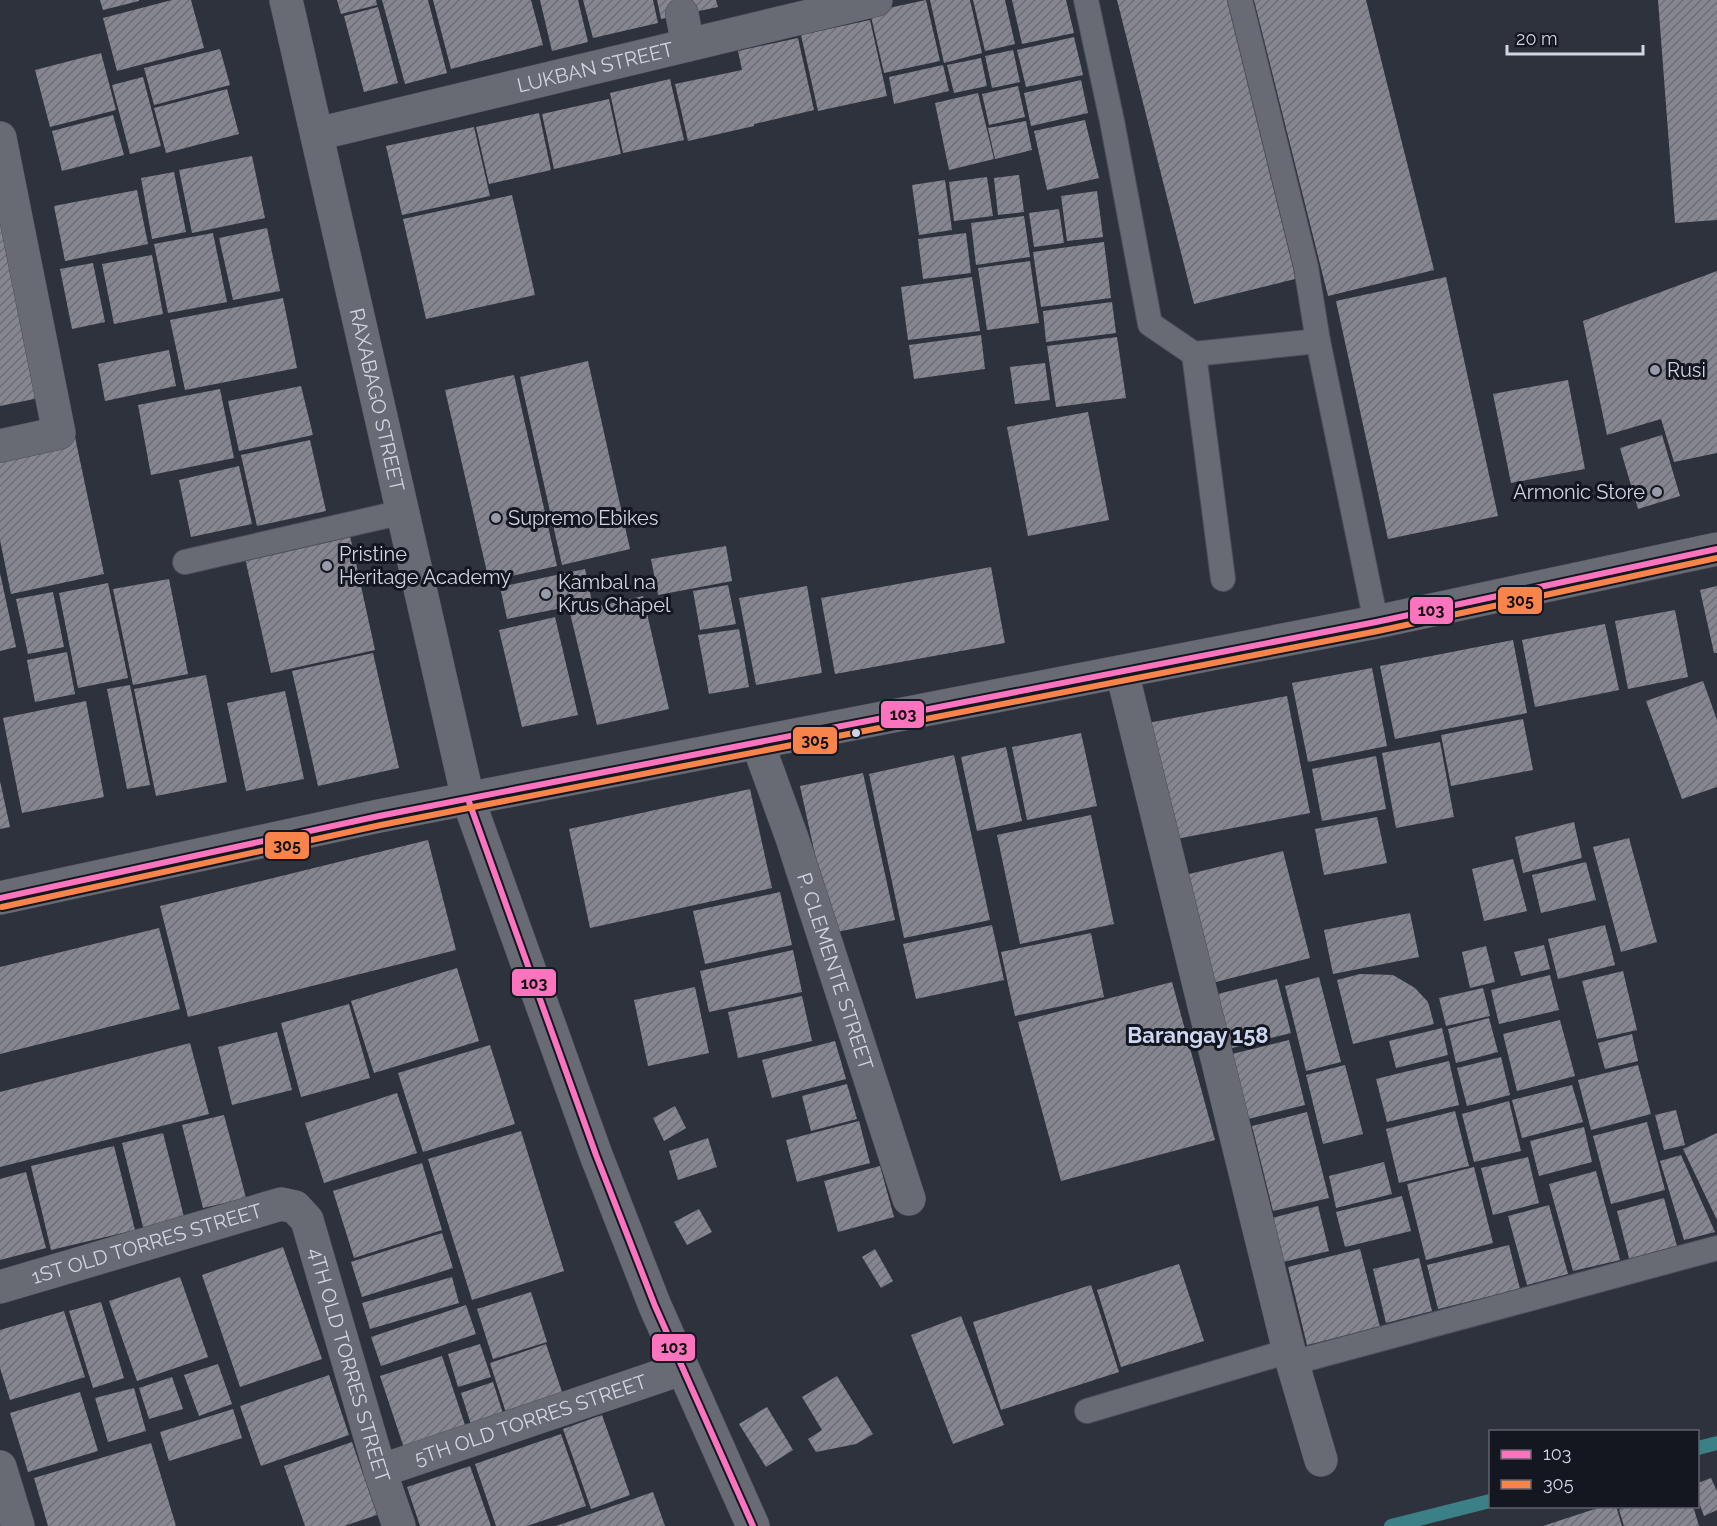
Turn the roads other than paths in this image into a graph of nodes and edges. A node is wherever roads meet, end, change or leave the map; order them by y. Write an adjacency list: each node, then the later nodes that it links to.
1 (286, 0): 5 (street, RAXABAGO STREET)
2 (876, 0): 5 (street, LUKBAN STREET)
3 (1086, 0): 8 (lane)
4 (1240, 0): 7 (lane)
5 (317, 134): 10 (street, RAXABAGO STREET)
6 (0, 138): 9 (street)
7 (1317, 341): 8 (lane); 14 (lane)
8 (1194, 354): 13 (lane)
9 (0, 446)
10 (403, 512): 12 (lane); 17 (street, RAXABAGO STREET)
11 (1717, 549): 14 (street)
12 (185, 561)
13 (1223, 579)
14 (1376, 622): 15 (street)
15 (1122, 672): 16 (street); 23 (street)
16 (758, 744): 17 (street); 19 (street, P. CLEMENTE STREET)
17 (468, 799): 18 (street); 24 (street, RAXABAGO STREET)
18 (0, 898)
19 (909, 1199)
20 (295, 1207): 22 (street, 1ST OLD TORRES STREET); 28 (street, 4TH OLD TORRES STREET)
21 (1717, 1248): 23 (lane)
22 (0, 1287)
23 (1291, 1357): 25 (lane); 26 (street)
24 (681, 1369): 28 (street, 5TH OLD TORRES STREET); 31 (street, RAXABAGO STREET)
25 (1087, 1411)
26 (1321, 1460)
27 (0, 1467): 29 (street)
28 (380, 1471): 30 (street, 4TH OLD TORRES STREET)
29 (18, 1526)
30 (399, 1526)
31 (753, 1526)

